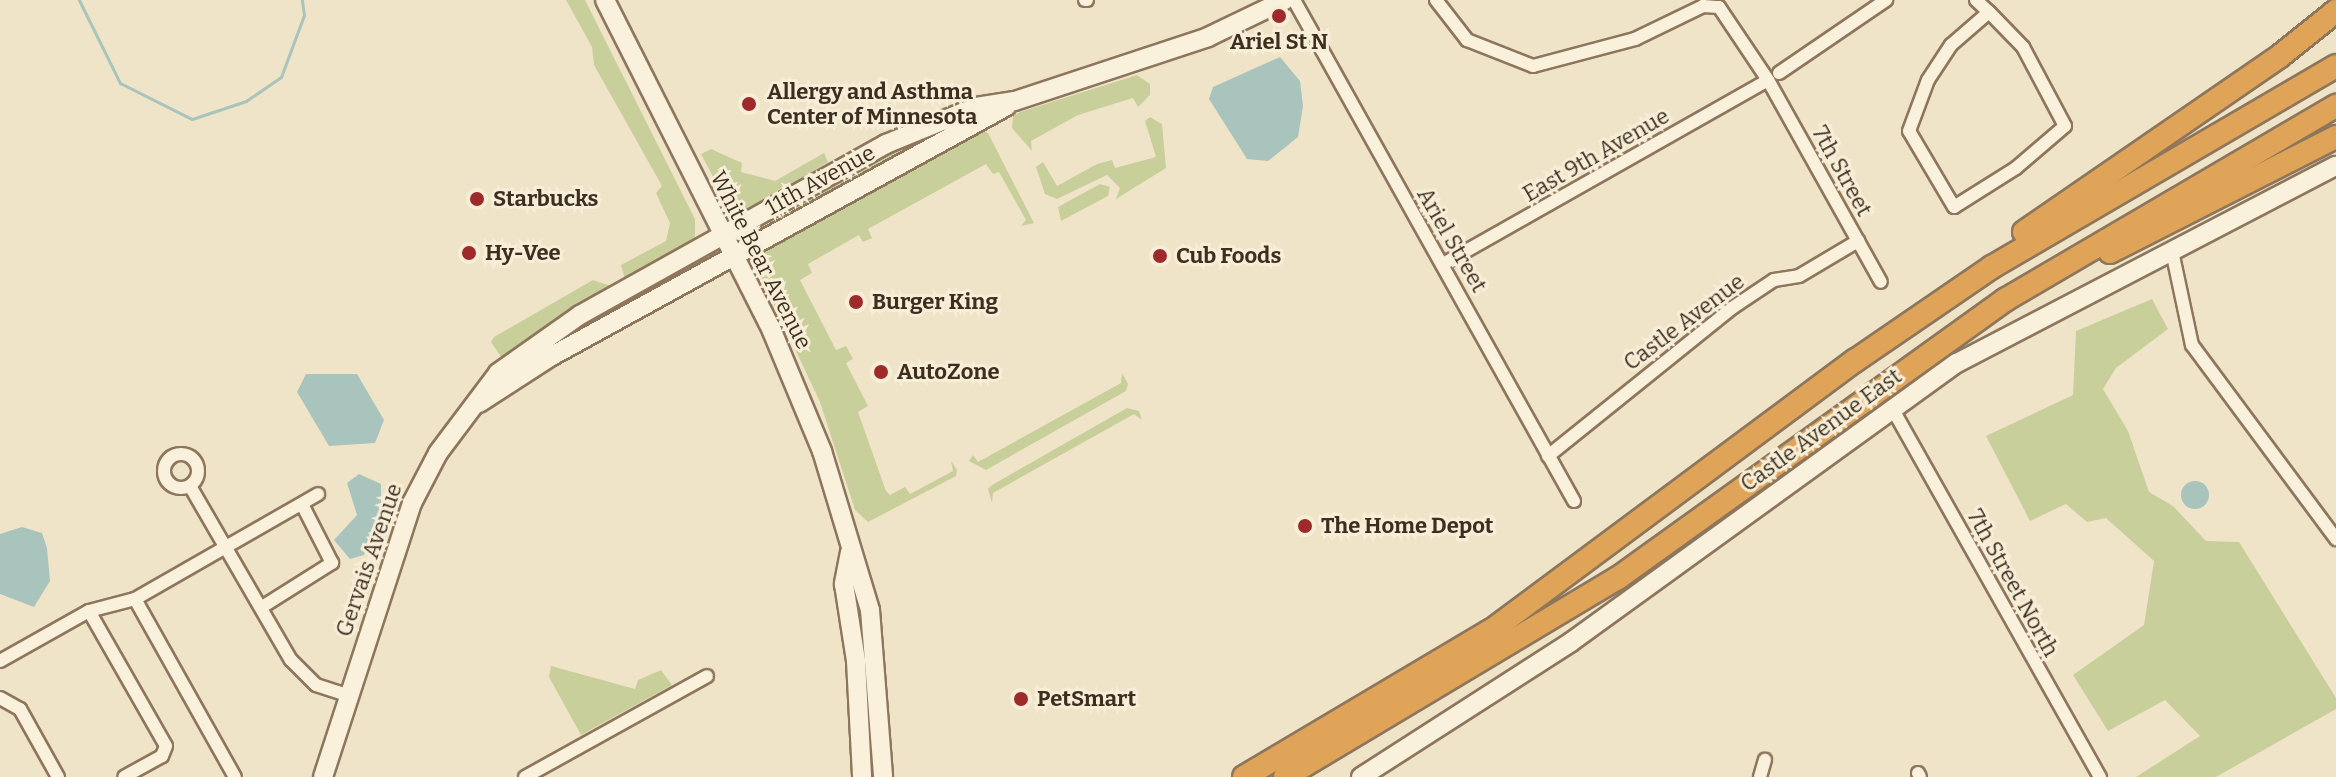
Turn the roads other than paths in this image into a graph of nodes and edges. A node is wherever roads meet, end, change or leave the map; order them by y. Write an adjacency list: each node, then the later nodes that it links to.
1 (605, 0): 15 (street, White Bear Avenue)
2 (1285, 0): 11 (street, 11th Avenue)
3 (1294, 0): 19 (street, Ariel Street)
4 (1436, 0): 10 (street, 7th Street)
5 (1886, 0): 10 (street, East 9th Avenue)
6 (1976, 0): 8 (street)
7 (2336, 11): 21 (highway)
8 (1989, 12): 8 (street)
9 (2336, 66): 21 (highway)
10 (1773, 77): 16 (street, 7th Street); 19 (street, East 9th Avenue)
11 (1015, 101): 15 (street, 11th Avenue); 18 (street, 11th Avenue)
12 (2336, 106): 22 (highway)
13 (2336, 137): 22 (highway)
14 (2336, 166): 17 (street, Castle Avenue East)
15 (723, 235): 18 (street, White Bear Avenue); 23 (street, Gervais Avenue)
16 (1858, 241): 20 (street, 7th Street); 25 (street, Castle Avenue)
17 (2172, 251): 24 (street, Castle Avenue East); 30 (street)
18 (733, 256): 23 (street, Gervais Avenue); 32 (street, White Bear Avenue)
19 (1443, 264): 25 (street, Ariel Street)
20 (1881, 282)
21 (1871, 350): 48 (highway)
22 (1888, 382): 49 (highway)
23 (473, 406): 38 (street, Gervais Avenue)
24 (1892, 408): 50 (street, Castle Avenue East); 52 (street, 7th Street North)
25 (1548, 456): 28 (street, Ariel Street)
26 (190, 486): 31 (street)
27 (318, 494): 29 (street)
28 (1574, 501)
29 (302, 504): 31 (street); 34 (street, Gervais Avenue)
30 (2336, 539)
31 (228, 546): 33 (street); 34 (street)
32 (850, 552): 46 (street); 47 (street, White Bear Avenue)
33 (135, 599): 35 (street); 43 (street)
34 (262, 607): 38 (street)
35 (89, 611): 36 (street); 42 (street)
36 (0, 661)
37 (707, 676): 45 (street)
38 (349, 696): 44 (street, Gervais Avenue)
39 (0, 698): 41 (street)
40 (1765, 760): 51 (street)
41 (58, 777)
42 (124, 777)
43 (235, 777)
44 (323, 777)
45 (525, 777)
46 (862, 777)
47 (883, 777)
48 (1244, 777)
49 (1285, 777)
50 (1361, 777)
51 (1760, 777)
52 (2100, 777)

